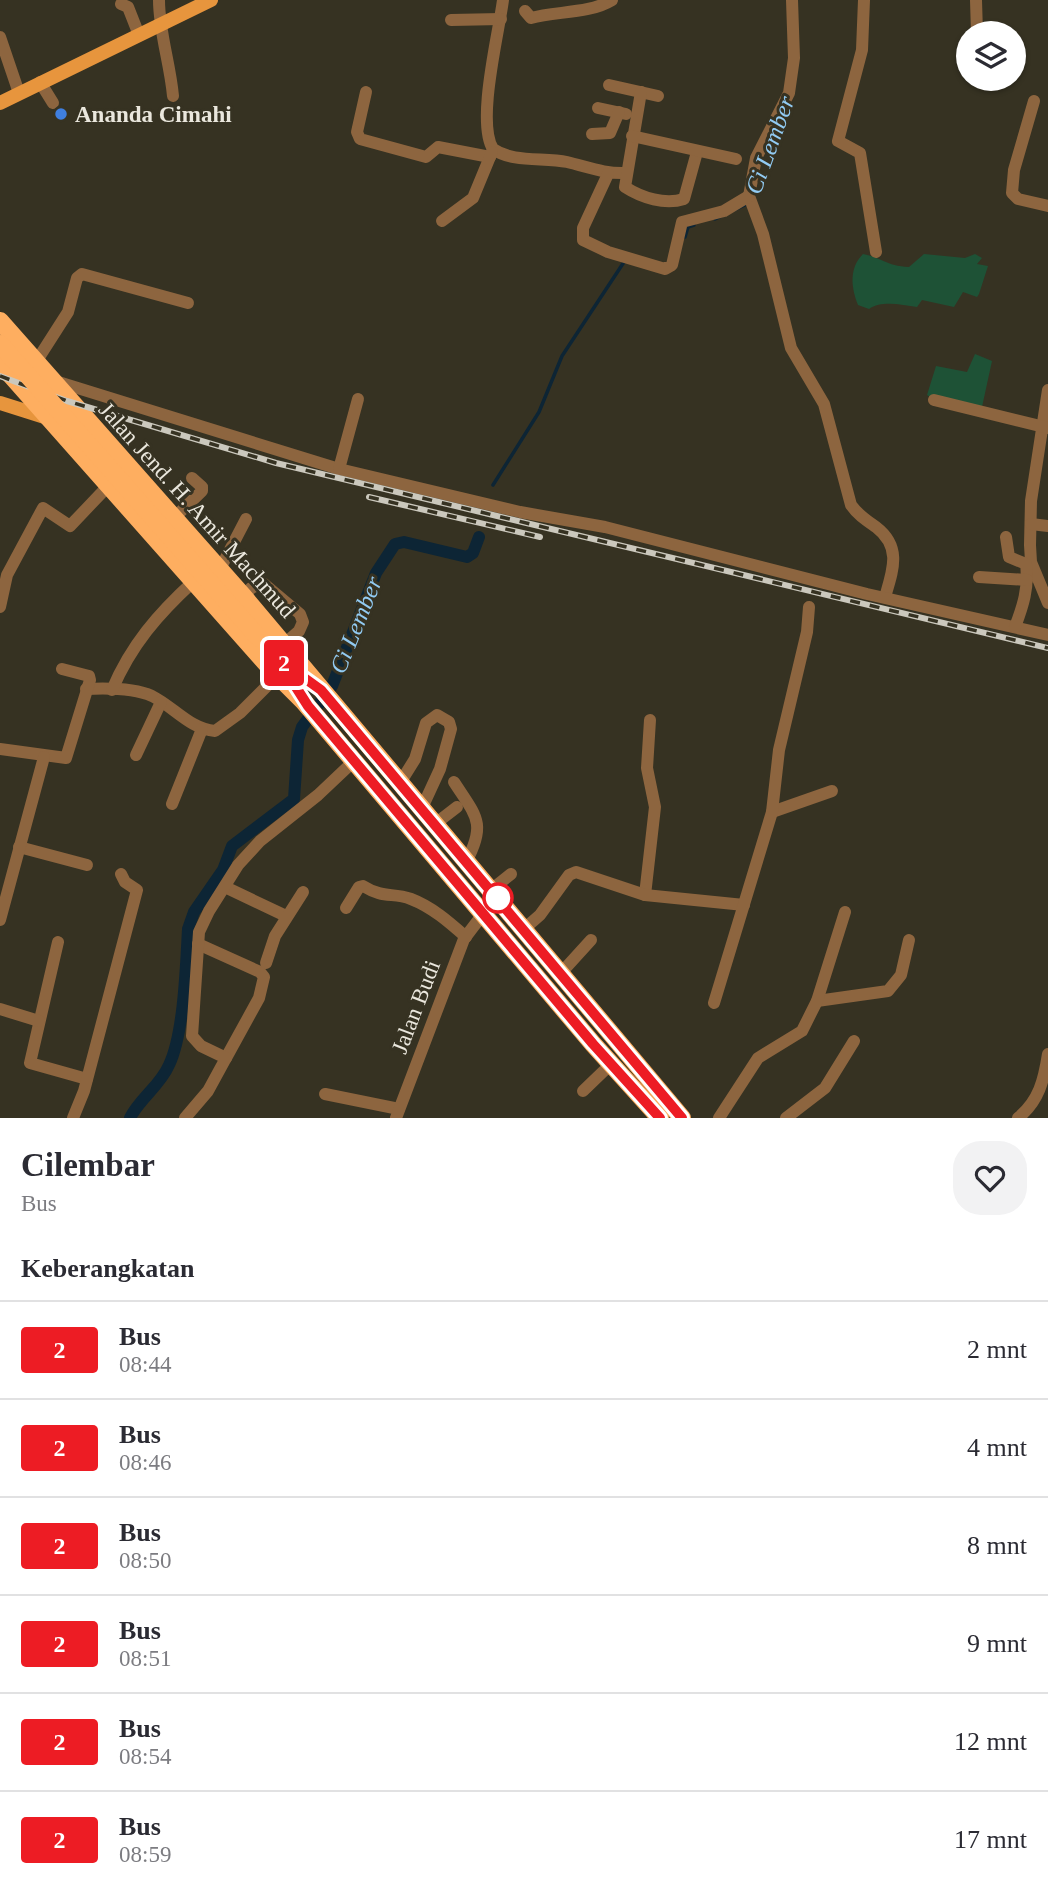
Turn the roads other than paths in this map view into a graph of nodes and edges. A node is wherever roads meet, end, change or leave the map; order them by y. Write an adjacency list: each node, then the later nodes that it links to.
1 (153, 0): 14 (street)
2 (159, 0): 14 (street)
3 (503, 0): 11 (street)
4 (611, 0): 10 (street)
5 (792, 0): 36 (street)
6 (864, 0): 39 (street)
7 (976, 0): 13 (street)
8 (202, 2): 14 (main road)
9 (121, 4): 14 (street)
10 (525, 11)
11 (501, 19): 12 (street); 32 (street)
12 (451, 20)
13 (977, 21)
14 (150, 30): 16 (main road); 21 (street)
15 (0, 37): 20 (street)
16 (40, 82): 20 (main road); 25 (street)
17 (609, 85): 19 (street)
18 (366, 92): 32 (street)
19 (640, 92): 22 (street); 28 (street)
20 (19, 93): 24 (main road)
21 (173, 96)
22 (658, 96)
23 (1034, 101): 37 (street)
24 (0, 103)
25 (53, 103)
26 (598, 108): 27 (street)
27 (619, 112): 28 (street); 29 (street)
28 (636, 116): 30 (street)
29 (592, 134)
30 (632, 136): 31 (street); 34 (street)
31 (696, 152): 33 (street); 34 (street)
32 (492, 153): 35 (street); 38 (street)
33 (736, 159)
34 (626, 173): 35 (street)
35 (608, 174): 36 (street)
36 (751, 200): 67 (street)
37 (1048, 206)
38 (442, 221)
39 (876, 252)
40 (188, 303): 43 (street)
41 (0, 321): 43 (highway, Jalan Jend. H. Amir Machmud)
42 (0, 344): 73 (highway, bridge)
43 (36, 362): 45 (highway, Jalan Jend. H. Amir Machmud)
44 (0, 363): 50 (highway, Jalan Jend. H. Amir Machmud)
45 (48, 378): 52 (highway, Jalan Jend. H. Amir Machmud); 54 (street)
46 (1048, 390): 51 (street)
47 (358, 399): 54 (street)
48 (934, 400): 51 (street)
49 (0, 403): 50 (main road)
50 (49, 418): 52 (main road); 56 (highway, Jalan Jend. H. Amir Machmud)
51 (1045, 427): 59 (street)
52 (106, 443): 53 (highway, Jalan Jend. H. Amir Machmud)
53 (128, 467): 56 (highway); 57 (highway, Jalan Jend. H. Amir Machmud)
54 (340, 469): 67 (street)
55 (192, 478): 57 (street)
56 (110, 484): 65 (highway, Jalan Jend. H. Amir Machmud); 69 (street)
57 (174, 518): 62 (highway, Jalan Jend. H. Amir Machmud)
58 (246, 519): 62 (street)
59 (1031, 524): 60 (street); 68 (street)
60 (1048, 526)
61 (1006, 537): 64 (street)
62 (220, 569): 66 (highway, Jalan Jend. H. Amir Machmud)
63 (979, 577): 64 (street)
64 (1027, 579): 71 (street)
65 (194, 581): 73 (highway, Jalan Jend. H. Amir Machmud); 76 (street)
66 (244, 597): 73 (highway, Jalan Jend. H. Amir Machmud); 73 (street)
67 (886, 597): 71 (street)
68 (1048, 603)
69 (0, 607)
70 (809, 607): 90 (street)
71 (1015, 627): 72 (street)
72 (1048, 635)
73 (279, 660): 79 (street); 83 (highway); 85 (highway, Jalan Jend. H. Amir Machmud)
74 (62, 668): 75 (street)
75 (86, 689): 76 (street); 82 (street)
76 (112, 690): 77 (street)
77 (161, 702): 79 (street); 81 (street)
78 (650, 720): 100 (street)
79 (202, 729): 87 (street)
80 (0, 749): 82 (street)
81 (136, 755)
82 (44, 757): 92 (street)
83 (354, 761): 97 (street); 104 (highway)
84 (454, 782): 93 (street)
85 (400, 783): 89 (highway, Jalan Jend. H. Amir Machmud); 89 (street)
86 (832, 791): 90 (street)
87 (172, 804)
88 (457, 807): 91 (street)
89 (422, 808): 91 (highway, Jalan Jend. H. Amir Machmud)
90 (772, 813): 101 (street)
91 (435, 824): 93 (highway, Jalan Jend. H. Amir Machmud)
92 (19, 847): 94 (street); 106 (street)
93 (466, 862): 98 (highway, Jalan Jend. H. Amir Machmud)
94 (87, 865)
95 (511, 873): 98 (street)
96 (121, 874): 125 (street)
97 (225, 887): 105 (street); 112 (street)
98 (491, 890): 107 (highway, Jalan Jend. H. Amir Machmud)
99 (303, 892): 105 (street)
100 (645, 895): 101 (street); 107 (street)
101 (744, 905): 116 (street)
102 (346, 908): 108 (street)
103 (845, 912): 115 (street)
104 (484, 914): 108 (street, Jalan Budi); 121 (highway)
105 (286, 916): 113 (street)
106 (0, 920)
107 (524, 929): 114 (highway, Jalan Jend. H. Amir Machmud)
108 (466, 937): 128 (street, Jalan Budi)
109 (591, 940): 114 (street)
110 (909, 940): 115 (street)
111 (58, 942): 118 (street)
112 (198, 944): 123 (street); 123 (street)
113 (266, 963)
114 (561, 973): 119 (highway, Jalan Jend. H. Amir Machmud)
115 (817, 1001): 133 (street)
116 (714, 1003)
117 (0, 1009): 118 (street)
118 (39, 1021): 125 (street)
119 (608, 1029): 121 (highway); 132 (highway, Jalan Jend. H. Amir Machmud)
120 (854, 1041): 134 (street)
121 (593, 1044): 124 (highway)
122 (1048, 1054): 135 (street)
123 (226, 1058): 130 (street)
124 (611, 1064): 126 (street); 131 (highway)
125 (87, 1079): 129 (street)
126 (583, 1091)
127 (325, 1094): 128 (street)
128 (398, 1113)
129 (73, 1118)
130 (185, 1118)
131 (660, 1118)
132 (682, 1118)
133 (719, 1118)
134 (786, 1118)
135 (1018, 1118)

